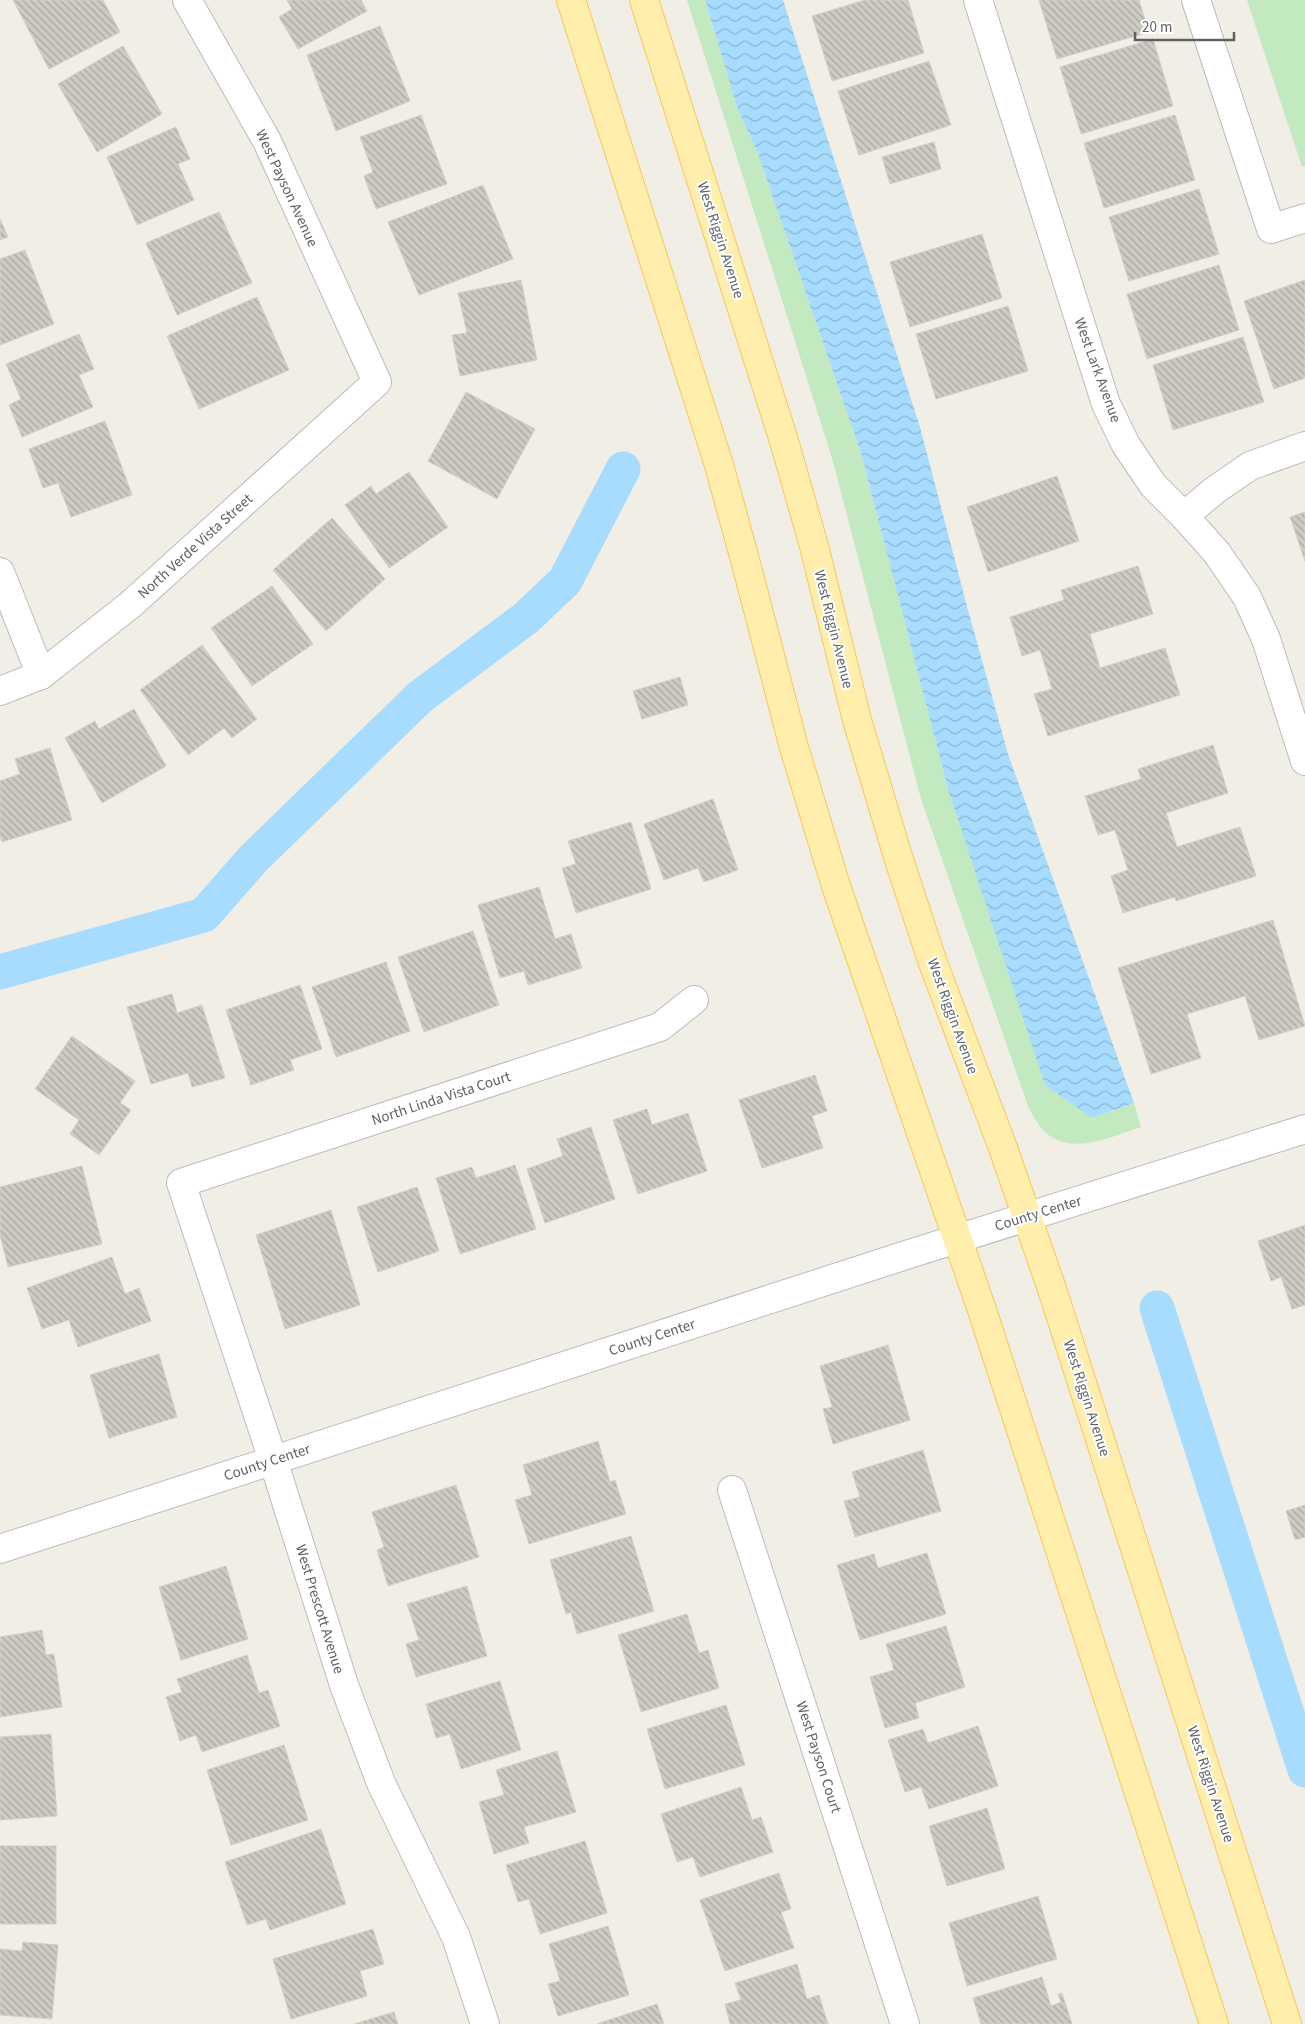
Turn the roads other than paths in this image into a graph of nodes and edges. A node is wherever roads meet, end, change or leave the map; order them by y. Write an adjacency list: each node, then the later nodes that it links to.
1 (187, 0): 7 (street, West Payson Avenue)
2 (571, 0): 18 (main road)
3 (644, 0): 17 (main road, West Riggin Avenue)
4 (978, 0): 9 (street, West Lark Avenue)
5 (1196, 0): 6 (street)
6 (1305, 218)
7 (377, 382): 11 (street, North Verde Vista Street)
8 (1305, 446): 9 (street)
9 (1184, 516): 13 (street, West Lark Avenue)
10 (0, 572): 11 (street)
11 (42, 675): 12 (street, North Verde Vista Street)
12 (0, 691)
13 (1305, 761)
14 (694, 1000): 16 (street, North Linda Vista Court)
15 (1305, 1129): 17 (street, County Center)
16 (182, 1182): 19 (street, West Prescott Avenue)
17 (1026, 1217): 18 (street, County Center); 25 (main road, West Riggin Avenue)
18 (957, 1238): 19 (street, County Center); 24 (main road)
19 (273, 1460): 21 (street, County Center); 22 (street, West Prescott Avenue)
20 (732, 1490): 23 (street, West Payson Court)
21 (0, 1549)
22 (485, 2024)
23 (905, 2024)
24 (1214, 2024)
25 (1287, 2024)

